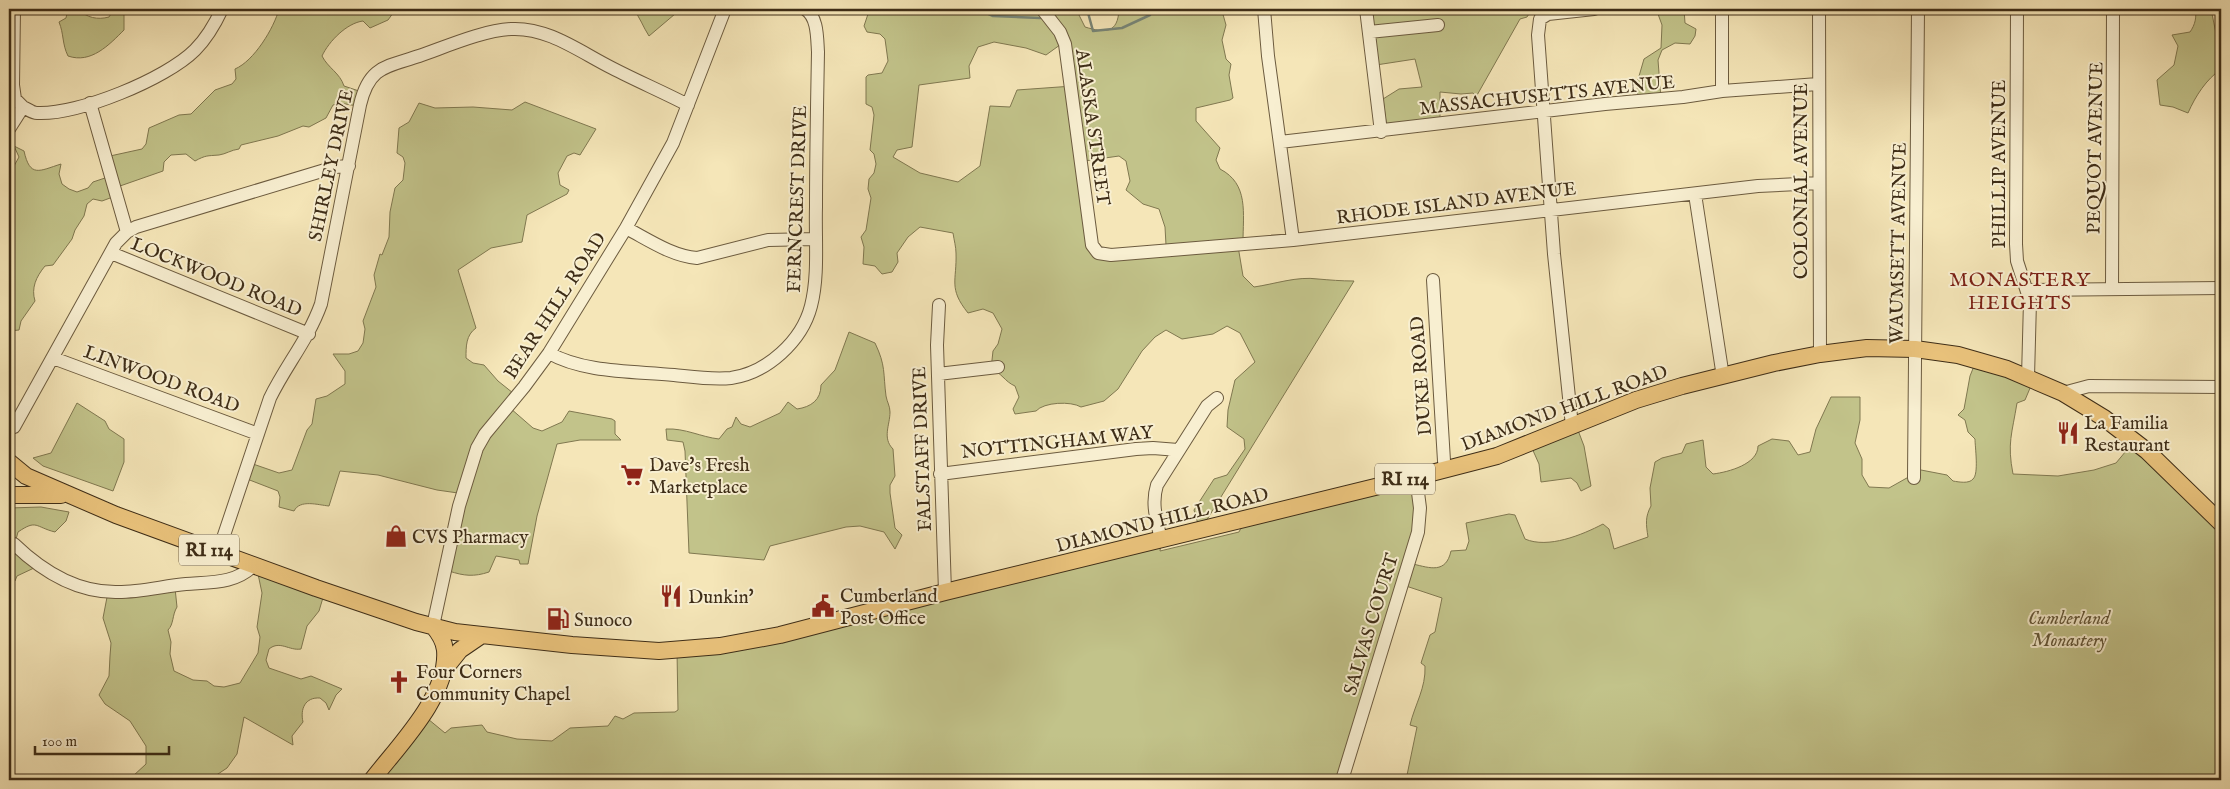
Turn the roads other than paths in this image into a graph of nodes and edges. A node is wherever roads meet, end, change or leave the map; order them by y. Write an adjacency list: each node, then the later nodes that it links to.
1 (14, 9): 20 (street)
2 (222, 9): 18 (street)
3 (725, 9): 19 (street, BEAR HILL ROAD)
4 (805, 9): 31 (street, FERNCREST DRIVE)
5 (1042, 9): 34 (street, ALASKA STREET)
6 (1264, 9): 24 (street)
7 (1366, 9): 15 (street)
8 (1594, 9): 21 (street)
9 (1722, 9): 17 (street)
10 (1819, 9): 16 (street, COLONIAL AVENUE)
11 (1918, 9): 41 (street, WAUMSETT AVENUE)
12 (2016, 9): 38 (street, PHILLIP AVENUE)
13 (2113, 9): 36 (street, PEQUOT AVENUE)
14 (1438, 26): 15 (street)
15 (1369, 32): 23 (street)
16 (1818, 84): 17 (street, MASSACHUSETTS AVENUE); 26 (street, COLONIAL AVENUE)
17 (1722, 91): 21 (street, MASSACHUSETTS AVENUE)
18 (90, 103): 20 (street); 30 (street)
19 (688, 104): 25 (street, SHIRLEY DRIVE); 29 (street, BEAR HILL ROAD)
20 (23, 107): 22 (street)
21 (1544, 112): 23 (street, MASSACHUSETTS AVENUE); 28 (street)
22 (9, 129)
23 (1381, 132): 24 (street, MASSACHUSETTS AVENUE)
24 (1280, 142): 32 (street)
25 (349, 166): 30 (street); 40 (street, SHIRLEY DRIVE)
26 (1819, 183): 27 (street, RHODE ISLAND AVENUE); 43 (street, COLONIAL AVENUE)
27 (1695, 194): 28 (street, RHODE ISLAND AVENUE); 47 (street)
28 (1552, 210): 32 (street, RHODE ISLAND AVENUE); 52 (street)
29 (626, 228): 31 (street); 42 (street, BEAR HILL ROAD)
30 (127, 232): 33 (street)
31 (815, 240): 42 (street, FERNCREST DRIVE)
32 (1293, 240): 34 (street, RHODE ISLAND AVENUE)
33 (111, 253): 40 (street, LOCKWOOD ROAD); 44 (street)
34 (1098, 253)
35 (1433, 280): 57 (street, DUKE ROAD)
36 (2112, 288): 37 (street); 38 (street)
37 (2221, 288)
38 (2027, 290): 48 (street, PHILLIP AVENUE)
39 (939, 305): 46 (street, FALSTAFF DRIVE)
40 (309, 334): 54 (street, SHIRLEY DRIVE)
41 (1915, 349): 43 (main road, DIAMOND HILL ROAD / RI 114); 48 (main road, DIAMOND HILL ROAD / RI 114); 60 (street, WAUMSETT AVENUE)
42 (548, 353): 69 (street, BEAR HILL ROAD)
43 (1820, 354): 47 (main road, DIAMOND HILL ROAD / RI 114)
44 (53, 358): 53 (street); 54 (street, LINWOOD ROAD)
45 (998, 367): 46 (street)
46 (938, 374): 58 (street, FALSTAFF DRIVE)
47 (1723, 377): 52 (main road, DIAMOND HILL ROAD / RI 114)
48 (2028, 377): 50 (main road, DIAMOND HILL ROAD / RI 114)
49 (2221, 387): 50 (street)
50 (2063, 393): 63 (main road, DIAMOND HILL ROAD / RI 114)
51 (1217, 398): 55 (street)
52 (1572, 426): 57 (main road, DIAMOND HILL ROAD / RI 114)
53 (14, 427)
54 (258, 434): 66 (street, SHIRLEY DRIVE)
55 (1178, 450): 58 (street, NOTTINGHAM WAY); 64 (street)
56 (9, 462): 62 (main road, DIAMOND HILL ROAD / RI 114)
57 (1448, 469): 59 (main road, DIAMOND HILL ROAD / RI 114)
58 (940, 474): 68 (street, FALSTAFF DRIVE)
59 (1416, 477): 64 (main road, DIAMOND HILL ROAD / RI 114); 73 (street, SALVAS COURT)
60 (1914, 478)
61 (9, 495): 62 (main road, DIAMOND HILL ROAD / RI 114)
62 (68, 495): 66 (main road, DIAMOND HILL ROAD / RI 114)
63 (2221, 523)
64 (1162, 540): 68 (main road, DIAMOND HILL ROAD / RI 114)
65 (14, 544): 67 (street)
66 (218, 553): 67 (main road, DIAMOND HILL ROAD / RI 114)
67 (254, 566): 69 (main road, DIAMOND HILL ROAD / RI 114)
68 (945, 592): 70 (main road, DIAMOND HILL ROAD / RI 114)
69 (433, 626): 70 (main road, DIAMOND HILL ROAD / RI 114); 71 (main road)
70 (482, 635): 71 (main road)
71 (444, 670): 72 (main road)
72 (372, 780)
73 (1342, 780)

